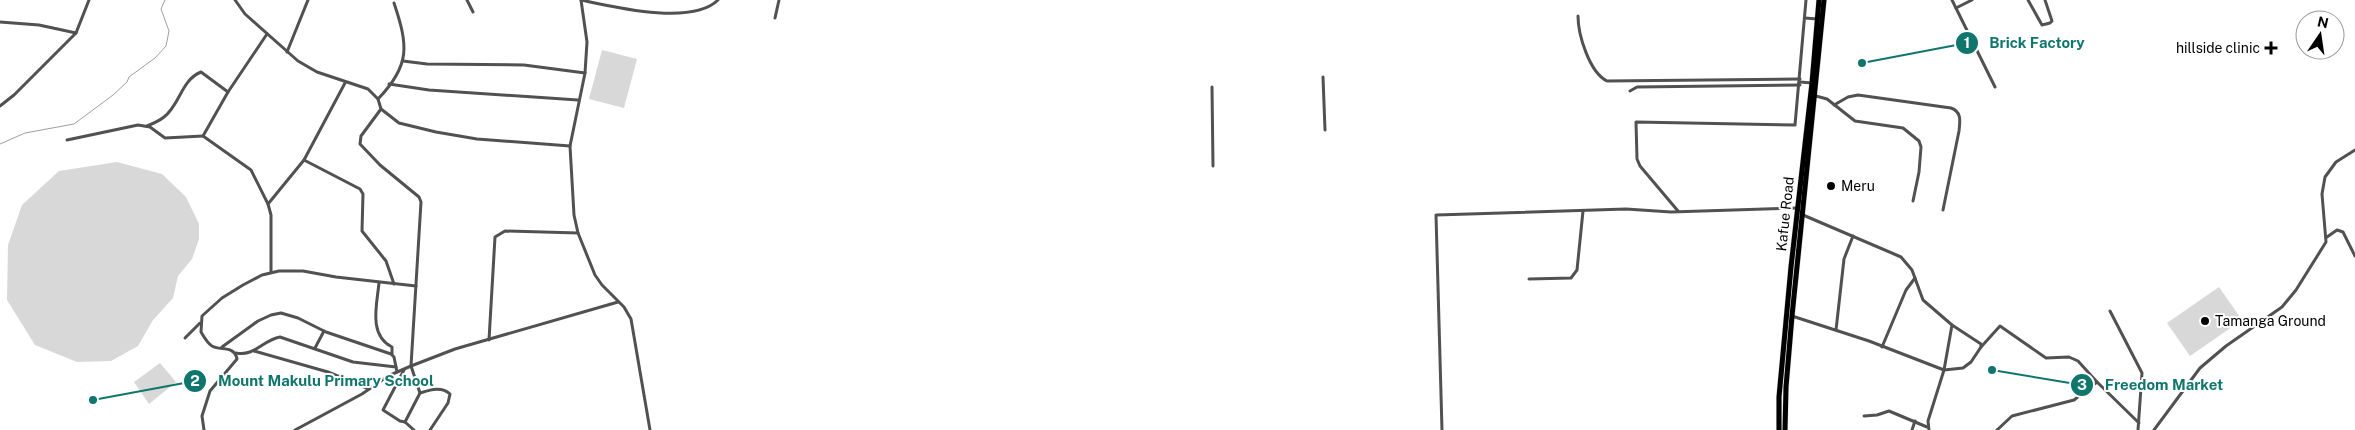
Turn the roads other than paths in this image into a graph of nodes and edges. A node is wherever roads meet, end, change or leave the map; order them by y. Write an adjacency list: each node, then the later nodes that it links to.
1 (89, 0): 23 (street)
2 (235, 0): 24 (street)
3 (308, 0): 25 (street)
4 (467, 0): 17 (street)
5 (581, 0): 6 (street); 27 (street)
6 (718, 0)
7 (779, 0): 19 (street)
8 (1806, 0): 20 (street)
9 (1819, 0): 21 (highway, Kafue Road)
10 (1824, 0): 37 (highway, Kafue Road)
11 (1952, 0): 16 (street)
12 (1972, 0): 16 (street)
13 (2028, 0): 14 (street)
14 (2045, 0)
15 (394, 3): 26 (street)
16 (1956, 8): 34 (street)
17 (472, 12)
18 (1578, 16): 29 (street)
19 (775, 18)
20 (1805, 18): 21 (street); 29 (street)
21 (1818, 19): 31 (highway, Kafue Road)
22 (0, 22): 23 (street)
23 (76, 33): 41 (street)
24 (267, 34): 25 (street); 36 (street)
25 (287, 52): 30 (street)
26 (403, 61): 27 (street); 32 (street)
27 (585, 73): 39 (street)
28 (1322, 77): 44 (street)
29 (1800, 82): 31 (street); 35 (street); 56 (street)
30 (345, 83): 38 (street); 49 (street)
31 (1812, 83): 53 (highway, Kafue Road)
32 (389, 84): 38 (street); 39 (street)
33 (1212, 87): 50 (street)
34 (1995, 87)
35 (1630, 91)
36 (228, 92): 43 (street); 45 (street)
37 (1816, 96): 40 (street); 57 (highway, Kafue Road)
38 (378, 99): 42 (street)
39 (578, 100): 47 (street)
40 (1834, 105): 51 (street); 54 (street)
41 (0, 106)
42 (380, 110): 47 (street); 67 (street)
43 (146, 127): 45 (street); 46 (street)
44 (1325, 130)
45 (203, 136): 52 (street)
46 (67, 140)
47 (570, 146): 58 (street)
48 (2355, 150): 60 (street)
49 (304, 160): 52 (street); 66 (street)
50 (1213, 166)
51 (1913, 201)
52 (268, 204): 62 (street)
53 (1797, 208): 56 (street); 105 (highway, Kafue Road)
54 (1943, 210)
55 (1582, 211): 56 (street); 64 (street); 104 (street)
56 (1679, 211)
57 (1803, 215): 59 (street); 70 (highway, Kafue Road)
58 (578, 233): 68 (street); 76 (street)
59 (1853, 236): 63 (street); 73 (street)
60 (2326, 238): 61 (street); 110 (street)
61 (2355, 256)
62 (271, 272): 65 (street); 71 (street)
63 (1916, 277): 72 (street); 78 (street)
64 (1529, 279)
65 (379, 282): 66 (street); 84 (street)
66 (394, 284): 67 (street)
67 (416, 286): 86 (street)
68 (619, 302): 76 (street); 103 (street)
69 (2110, 310): 97 (street)
70 (1792, 316): 73 (street); 106 (highway, Kafue Road)
71 (200, 323): 75 (street); 77 (street)
72 (1952, 325): 79 (street); 89 (street)
73 (1836, 330): 78 (street)
74 (324, 331): 77 (street); 80 (street); 84 (street)
75 (185, 338)
76 (489, 340): 86 (street)
77 (224, 347): 82 (street)
78 (1882, 347): 89 (street)
79 (1981, 347): 89 (street); 91 (street)
80 (315, 348): 81 (street); 87 (street)
81 (254, 351): 83 (street); 92 (street)
82 (235, 353): 83 (street); 85 (street)
83 (242, 354): 85 (street)
84 (392, 354): 87 (street)
85 (237, 359): 99 (street)
86 (411, 366): 88 (street); 93 (street)
87 (396, 367): 90 (street)
88 (404, 369): 90 (street); 96 (street)
89 (1944, 370): 98 (street)
90 (397, 372): 92 (street)
91 (2097, 382): 97 (street); 108 (street)
92 (370, 389): 100 (street)
93 (420, 393): 96 (street); 102 (street)
94 (1864, 416): 95 (street)
95 (1915, 421): 98 (street); 107 (street)
96 (405, 422): 101 (street)
97 (2139, 423): 109 (street)
98 (1928, 428)
99 (204, 430)
100 (295, 430)
101 (414, 430)
102 (430, 430)
103 (650, 430)
104 (1442, 430)
105 (1779, 430)
106 (1785, 430)
107 (1912, 430)
108 (1997, 430)
109 (2138, 430)
110 (2154, 430)

